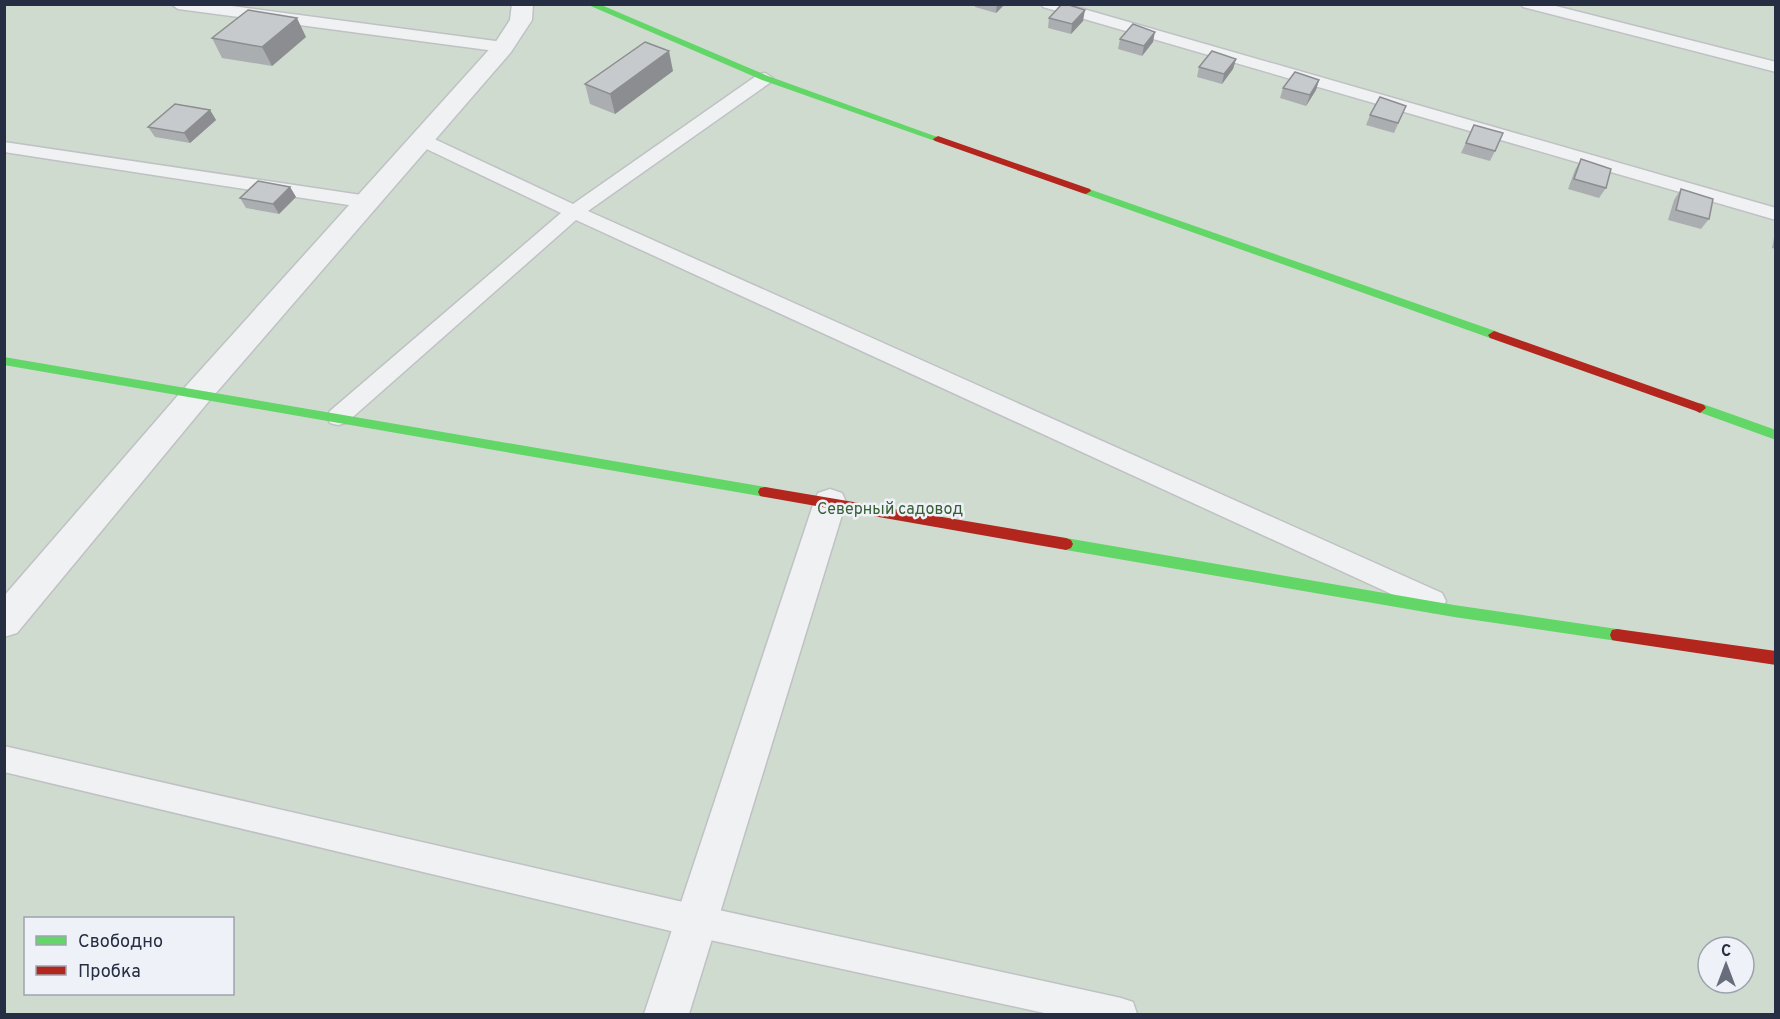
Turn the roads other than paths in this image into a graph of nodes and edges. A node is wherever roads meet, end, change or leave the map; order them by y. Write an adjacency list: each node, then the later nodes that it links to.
1 (178, 4): 6 (lane)
2 (523, 4): 6 (street)
3 (590, 4): 8 (street)
4 (1048, 4): 13 (lane)
5 (1528, 4): 7 (lane)
6 (502, 47): 9 (street)
7 (1776, 67)
8 (765, 78): 12 (lane); 17 (street)
9 (422, 140): 11 (street); 12 (lane)
10 (4, 147): 11 (lane)
11 (368, 202): 15 (street)
12 (574, 212): 16 (lane); 19 (lane)
13 (1776, 214)
14 (4, 361): 15 (street)
15 (198, 393): 16 (street); 20 (street)
16 (338, 417): 18 (street)
17 (1776, 435)
18 (830, 502): 19 (street); 23 (street)
19 (1455, 611): 21 (street)
20 (4, 622)
21 (1776, 658)
22 (4, 759): 23 (lane)
23 (696, 921): 24 (street); 25 (lane)
24 (666, 1014)
25 (1121, 1014)

